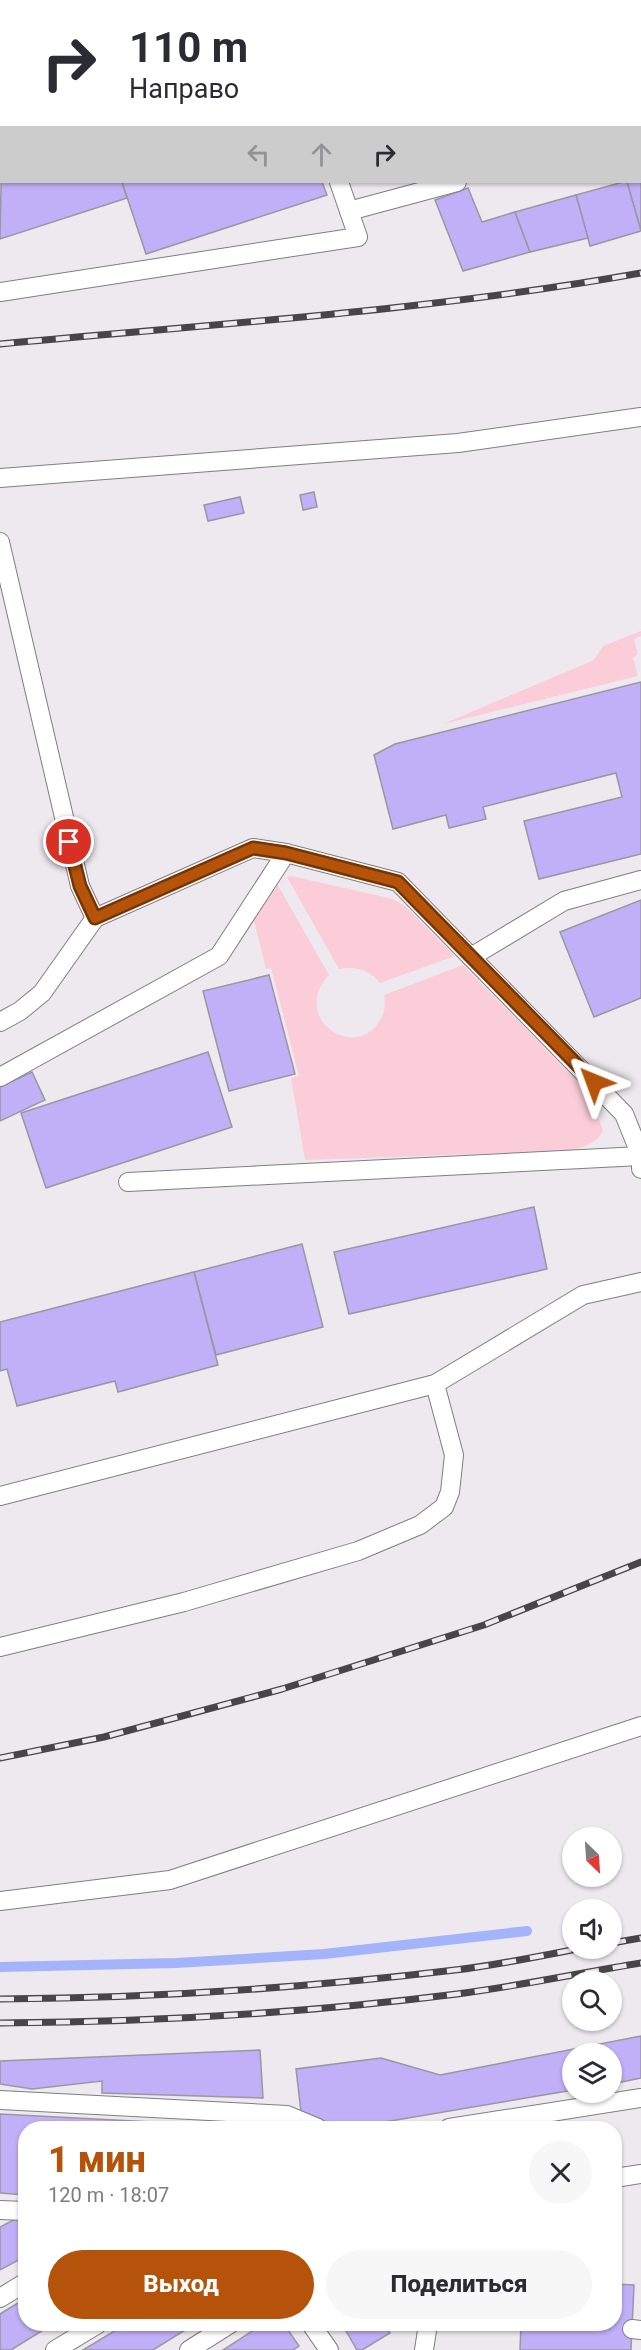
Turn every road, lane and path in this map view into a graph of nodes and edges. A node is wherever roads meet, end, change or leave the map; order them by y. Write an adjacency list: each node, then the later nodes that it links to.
1 (339, 183): 3 (lane)
2 (453, 183): 3 (lane)
3 (349, 211): 4 (lane)
4 (0, 292)
5 (641, 417): 6 (lane)
6 (0, 478)
7 (0, 542): 10 (lane)
8 (286, 853): 10 (lane); 11 (lane); 13 (lane)
9 (641, 880): 11 (lane)
10 (95, 918): 12 (lane)
11 (471, 957): 14 (lane)
12 (0, 1022)
13 (0, 1077)
14 (641, 1156): 15 (lane); 16 (lane)
15 (641, 1169)
16 (128, 1182)
17 (641, 1282): 18 (lane)
18 (435, 1384): 19 (lane); 20 (lane)
19 (0, 1496)
20 (0, 1647)
21 (641, 1726): 22 (lane)
22 (0, 1901)
23 (641, 2098): 26 (lane)
24 (0, 2100): 25 (lane)
25 (301, 2121)
26 (505, 2121)
27 (641, 2174): 28 (lane)
28 (622, 2177)
29 (0, 2210): 30 (lane)
30 (18, 2211)
31 (18, 2288): 32 (lane)
32 (0, 2298)
33 (86, 2331): 37 (lane)
34 (219, 2331): 38 (lane)
35 (316, 2331): 39 (lane)
36 (427, 2331): 40 (lane)
37 (55, 2350)
38 (189, 2350)
39 (328, 2350)
40 (423, 2350)

